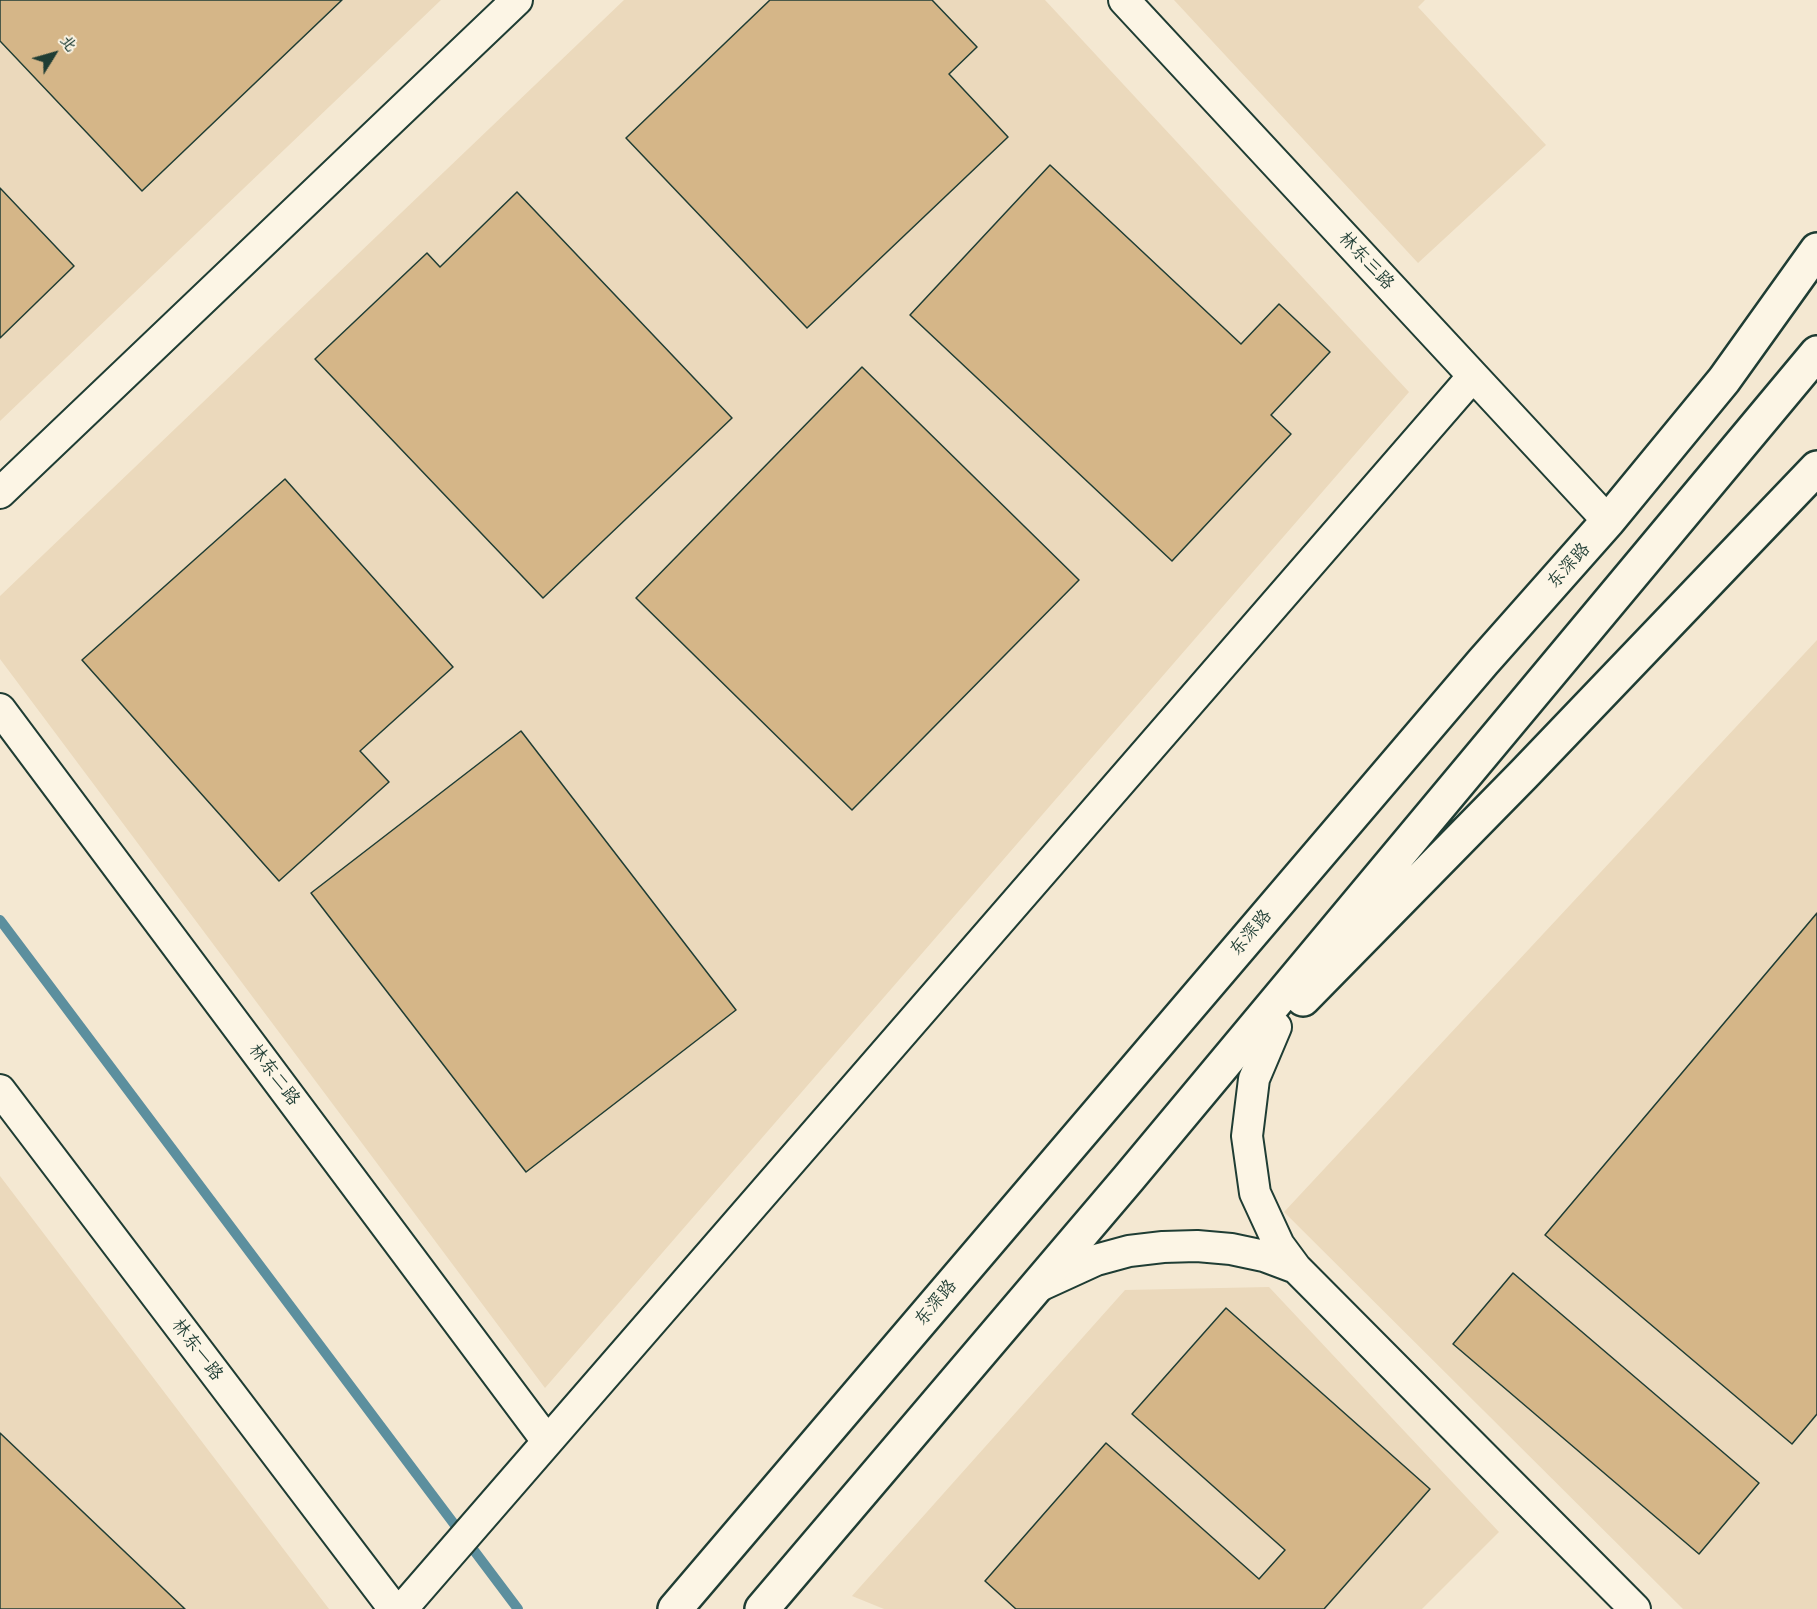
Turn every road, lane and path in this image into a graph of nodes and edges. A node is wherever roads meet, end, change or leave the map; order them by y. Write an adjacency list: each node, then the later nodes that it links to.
1 (517, 0): 7 (street)
2 (1124, 0): 5 (street, 林东三路)
3 (1817, 250): 8 (highway, 东深路)
4 (1817, 353): 12 (highway)
5 (1473, 376): 8 (street, 林东三路); 15 (street)
6 (1817, 468): 10 (highway)
7 (0, 493)
8 (1608, 521): 18 (highway, 东深路)
9 (0, 709): 15 (street, 林东二路)
10 (1276, 1027): 12 (highway); 13 (street)
11 (0, 1090): 16 (street, 林东一路)
12 (1128, 1179): 14 (highway)
13 (1296, 1268): 14 (street); 20 (street)
14 (1035, 1288): 19 (highway)
15 (548, 1441): 17 (street)
16 (394, 1609)
17 (402, 1609)
18 (675, 1609)
19 (762, 1609)
20 (1635, 1609)

